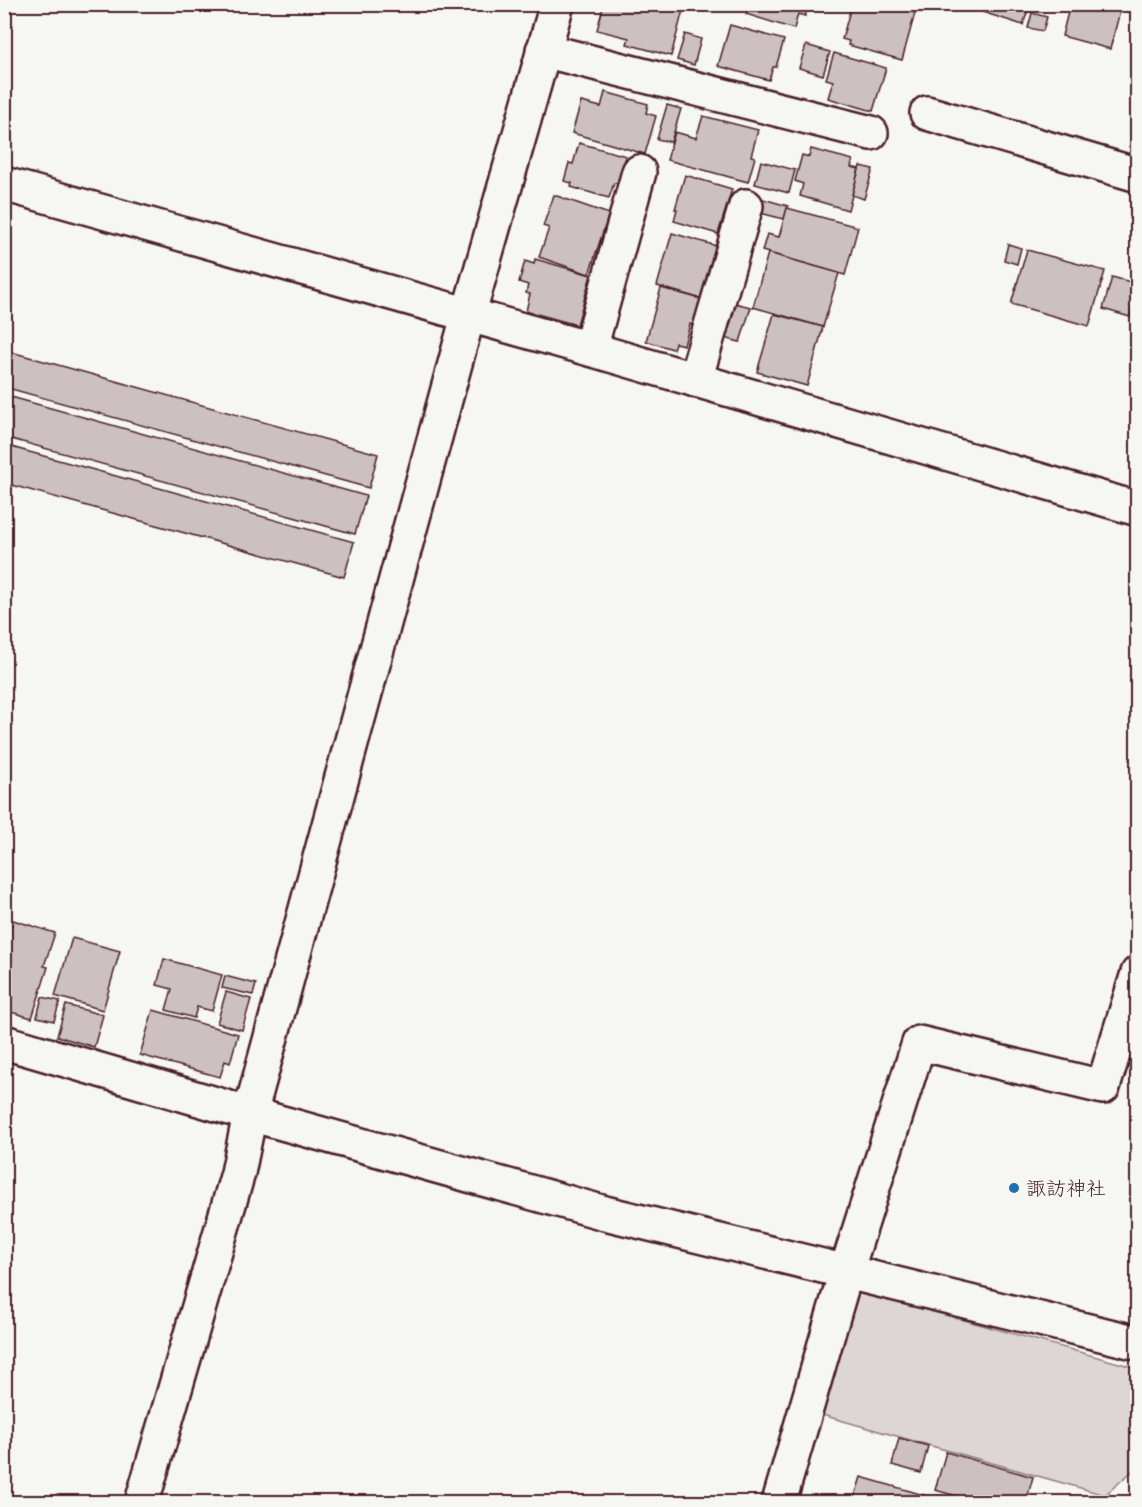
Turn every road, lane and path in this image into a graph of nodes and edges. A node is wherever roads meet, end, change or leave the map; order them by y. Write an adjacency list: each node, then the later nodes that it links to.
1 (557, 4): 2 (street)
2 (543, 50): 4 (street); 9 (street)
3 (927, 113): 6 (street)
4 (871, 133)
5 (639, 172): 10 (street)
6 (1137, 175)
7 (4, 184): 9 (street)
8 (746, 206): 11 (street)
9 (468, 316): 10 (street); 15 (street)
10 (590, 349): 11 (street)
11 (695, 380): 12 (street)
12 (1137, 508)
13 (1137, 973): 16 (street)
14 (4, 1042): 15 (street)
15 (250, 1114): 16 (street); 18 (street)
16 (846, 1272): 17 (street); 19 (street)
17 (1137, 1343)
18 (142, 1503)
19 (779, 1503)

